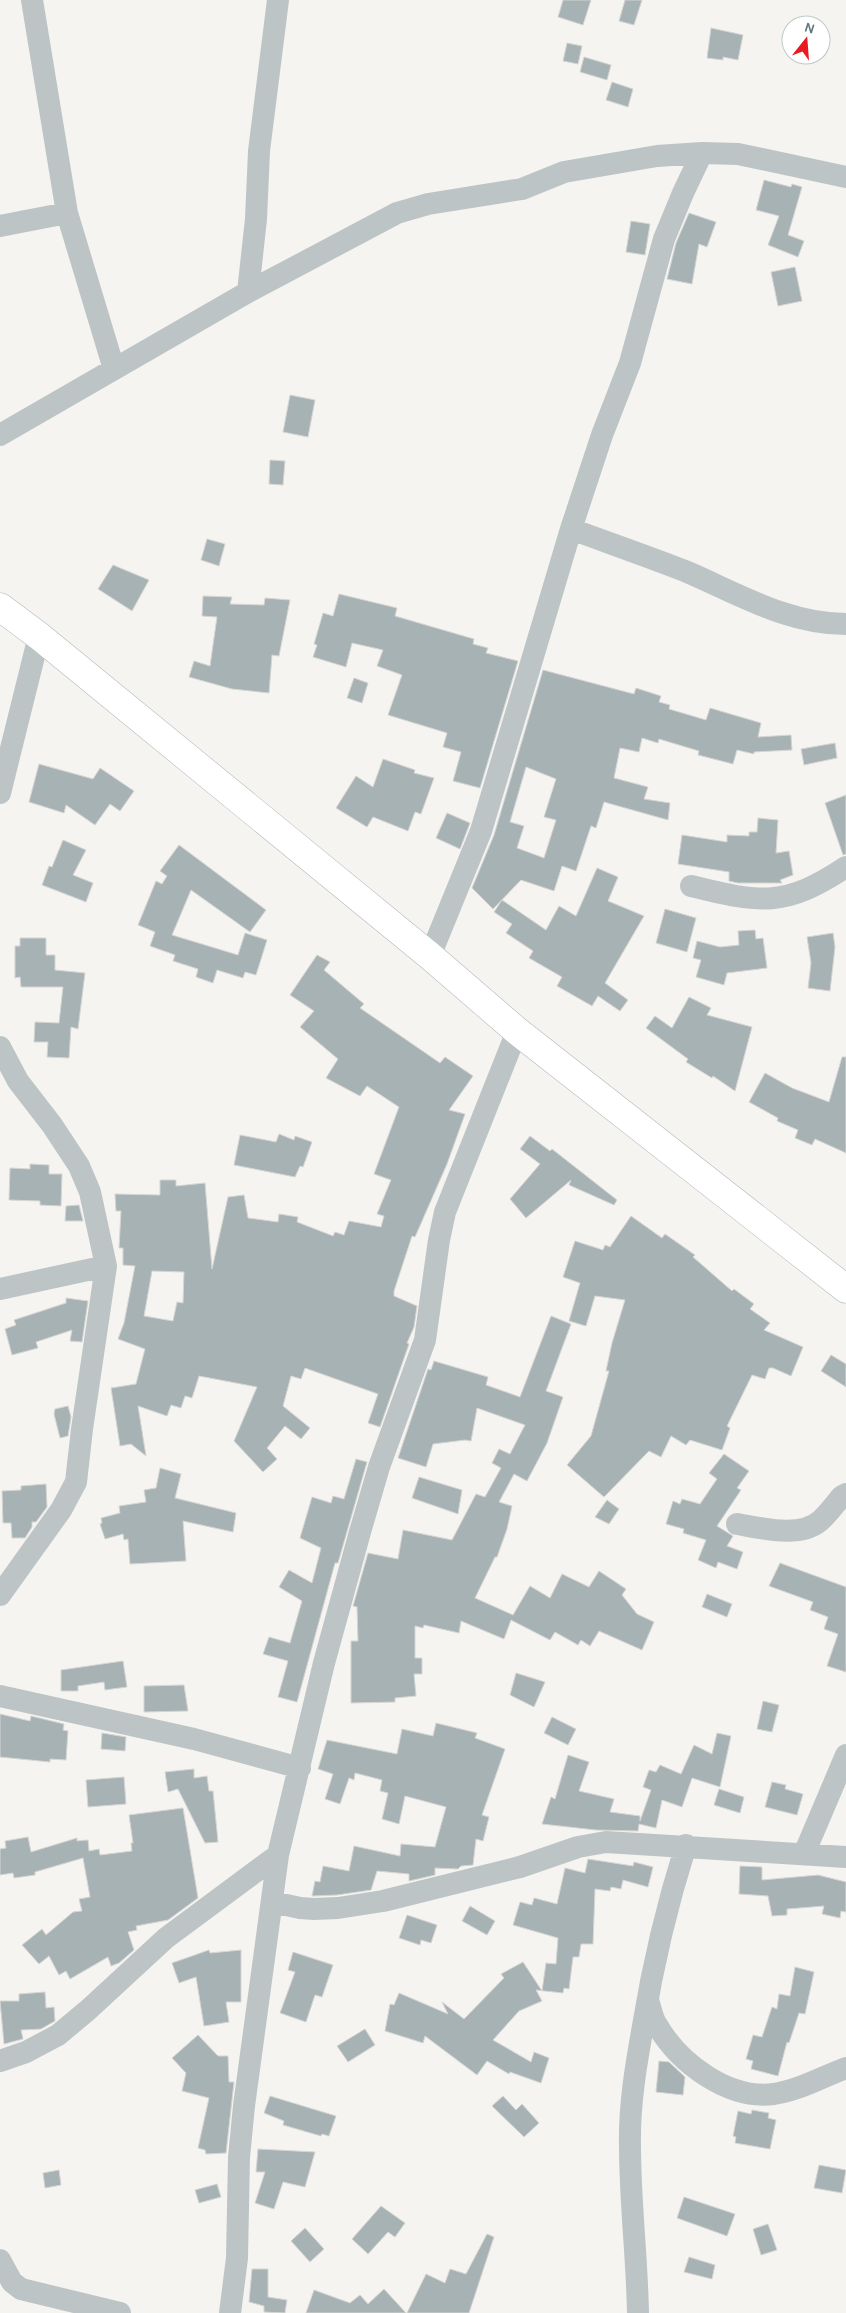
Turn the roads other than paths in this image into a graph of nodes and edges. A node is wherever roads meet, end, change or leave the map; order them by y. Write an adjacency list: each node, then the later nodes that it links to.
1 (32, 0): 5 (street)
2 (278, 0): 7 (street)
3 (702, 153): 4 (street); 7 (street); 10 (street)
4 (846, 177)
5 (67, 213): 6 (street); 8 (street)
6 (0, 226)
7 (248, 292): 8 (street)
8 (114, 369): 9 (street)
9 (0, 435)
10 (571, 528): 12 (street); 17 (street)
11 (0, 607): 13 (highway)
12 (846, 624)
13 (39, 636): 14 (street); 17 (highway)
14 (0, 793)
15 (846, 867): 16 (street)
16 (691, 886)
17 (430, 956): 18 (highway)
18 (517, 1031): 22 (highway); 28 (street)
19 (0, 1047): 20 (street)
20 (106, 1266): 21 (street); 25 (street)
21 (0, 1289)
22 (846, 1290)
23 (846, 1494): 24 (street)
24 (737, 1524)
25 (0, 1595)
26 (0, 1696): 28 (street)
27 (846, 1755): 30 (street)
28 (300, 1768): 31 (street)
29 (686, 1846): 30 (street); 33 (street); 34 (street)
30 (804, 1854): 32 (street)
31 (278, 1855): 33 (street); 35 (street)
32 (846, 1857)
33 (273, 1902): 39 (street)
34 (648, 1998): 36 (street); 40 (street)
35 (0, 2061)
36 (846, 2068)
37 (0, 2260): 38 (street)
38 (120, 2313)
39 (230, 2313)
40 (638, 2313)

